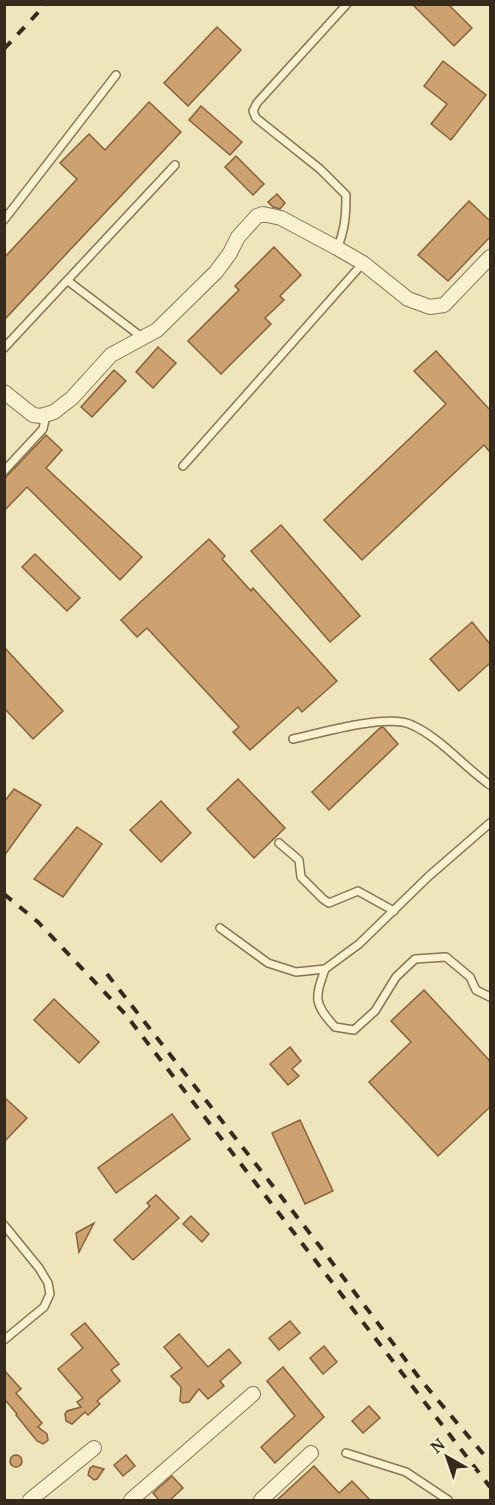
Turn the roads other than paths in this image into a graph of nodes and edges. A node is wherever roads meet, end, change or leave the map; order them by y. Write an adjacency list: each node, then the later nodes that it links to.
1 (347, 4): 5 (lane)
2 (116, 75): 4 (lane)
3 (175, 165): 8 (lane)
4 (4, 220)
5 (337, 248): 7 (street); 9 (street)
6 (490, 257): 7 (street)
7 (363, 263): 13 (lane)
8 (68, 281): 9 (lane); 10 (lane)
9 (143, 338): 12 (street)
10 (4, 348)
11 (4, 392): 12 (street)
12 (46, 414): 14 (lane)
13 (183, 466)
14 (4, 471)
15 (293, 739): 16 (lane)
16 (490, 785)
17 (490, 823): 19 (lane)
18 (279, 843): 19 (lane)
19 (394, 911): 21 (lane)
20 (220, 928): 21 (lane)
21 (325, 969): 22 (lane)
22 (490, 997)
23 (4, 1225): 24 (lane)
24 (4, 1340)
25 (253, 1394): 30 (street)
26 (94, 1448): 29 (street)
27 (311, 1453): 31 (street)
28 (345, 1453): 32 (lane)
29 (30, 1500)
30 (131, 1500)
31 (261, 1500)
32 (448, 1500)

